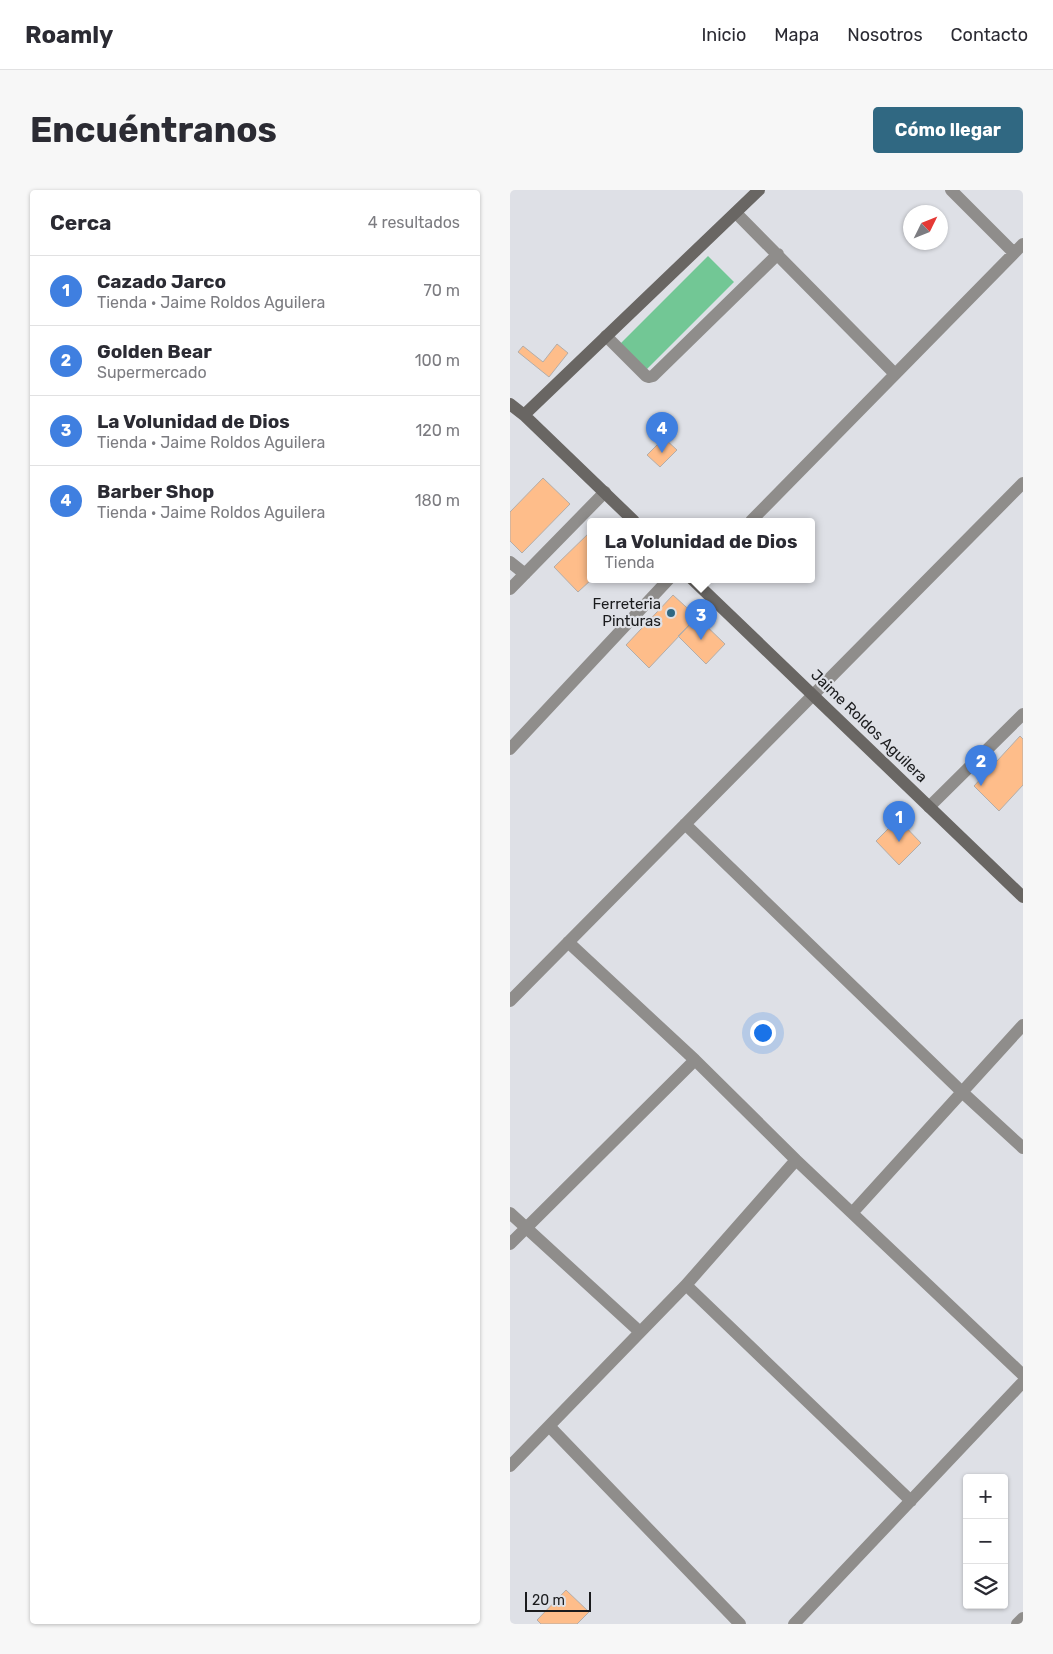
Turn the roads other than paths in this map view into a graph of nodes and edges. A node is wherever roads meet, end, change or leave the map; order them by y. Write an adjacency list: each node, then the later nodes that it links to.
1 (759, 190): 3 (street)
2 (951, 190): 4 (street)
3 (736, 213): 5 (street); 6 (street)
4 (1018, 248): 7 (street)
5 (778, 254): 6 (street); 7 (street)
6 (606, 336): 9 (street)
7 (895, 374): 13 (street)
8 (510, 404): 9 (street)
9 (524, 415): 11 (street)
10 (1023, 483): 19 (street)
11 (605, 492): 12 (street); 15 (street)
12 (631, 518)
13 (754, 518)
14 (510, 562): 15 (street)
15 (525, 574): 18 (street)
16 (665, 583): 21 (street)
17 (697, 583): 19 (street, Jaime Roldos Aguilera)
18 (510, 589)
19 (813, 695): 22 (street, Jaime Roldos Aguilera); 23 (street)
20 (1023, 714): 22 (street)
21 (510, 749)
22 (929, 807): 24 (street, Jaime Roldos Aguilera)
23 (685, 824): 25 (street); 29 (street)
24 (1023, 897)
25 (568, 942): 26 (street); 28 (street)
26 (510, 1001)
27 (1023, 1025): 29 (street)
28 (694, 1060): 31 (street); 34 (street)
29 (962, 1092): 30 (street); 32 (street)
30 (1023, 1148)
31 (796, 1160): 32 (street); 36 (street)
32 (852, 1212): 38 (street)
33 (510, 1214): 34 (street)
34 (526, 1228): 35 (street); 37 (street)
35 (510, 1244)
36 (686, 1285): 37 (street); 42 (street)
37 (640, 1332): 40 (street)
38 (1023, 1375)
39 (1023, 1382): 42 (street)
40 (549, 1426): 41 (street); 44 (street)
41 (510, 1466)
42 (911, 1502): 45 (street)
43 (1023, 1618): 46 (street)
44 (740, 1624)
45 (794, 1624)
46 (1016, 1624)

